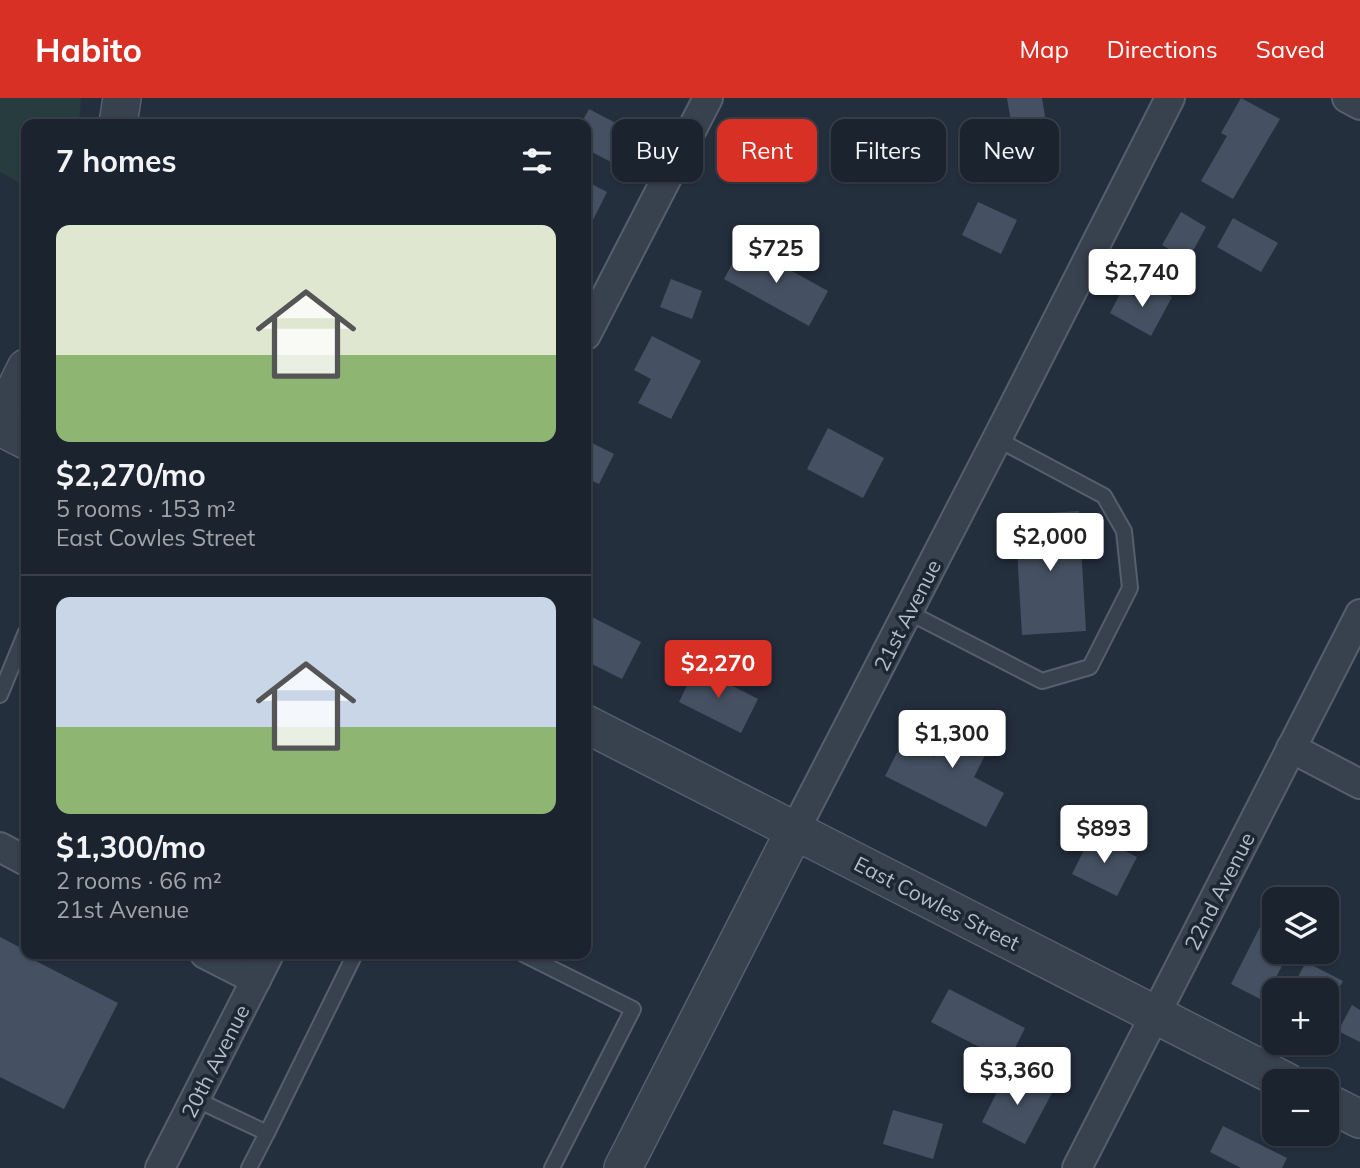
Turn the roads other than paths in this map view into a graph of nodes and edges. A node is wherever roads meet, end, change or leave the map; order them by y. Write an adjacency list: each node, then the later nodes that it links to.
1 (122, 98): 6 (street)
2 (708, 98): 7 (street)
3 (1170, 98): 12 (street, 21st Avenue)
4 (1347, 98): 5 (street)
5 (1360, 105)
6 (119, 119)
7 (591, 325)
8 (21, 378): 9 (street)
9 (0, 421)
10 (0, 427): 11 (street)
11 (21, 438)
12 (998, 439): 13 (street, 21st Avenue); 13 (lane)
13 (908, 612): 20 (street, 21st Avenue)
14 (1360, 614): 18 (street, 22nd Avenue)
15 (21, 644): 16 (lane)
16 (0, 695)
17 (591, 727): 20 (street, East Cowles Street)
18 (1291, 748): 19 (street); 28 (street, 22nd Avenue)
19 (1360, 784)
20 (795, 830): 28 (street, East Cowles Street); 37 (street, 21st Avenue)
21 (0, 847): 22 (street)
22 (21, 858)
23 (215, 959): 27 (street)
24 (266, 959): 27 (street, 20th Avenue)
25 (353, 959): 33 (lane)
26 (533, 959): 36 (lane)
27 (256, 980): 30 (street, 20th Avenue)
28 (1156, 1014): 29 (street, East Cowles Street); 38 (street, 22nd Avenue)
29 (1262, 1069)
30 (195, 1099): 33 (lane); 34 (street, 20th Avenue)
31 (1339, 1108): 32 (street)
32 (1360, 1119)
33 (267, 1133): 35 (lane)
34 (160, 1168)
35 (249, 1168)
36 (552, 1168)
37 (623, 1168)
38 (1077, 1168)

